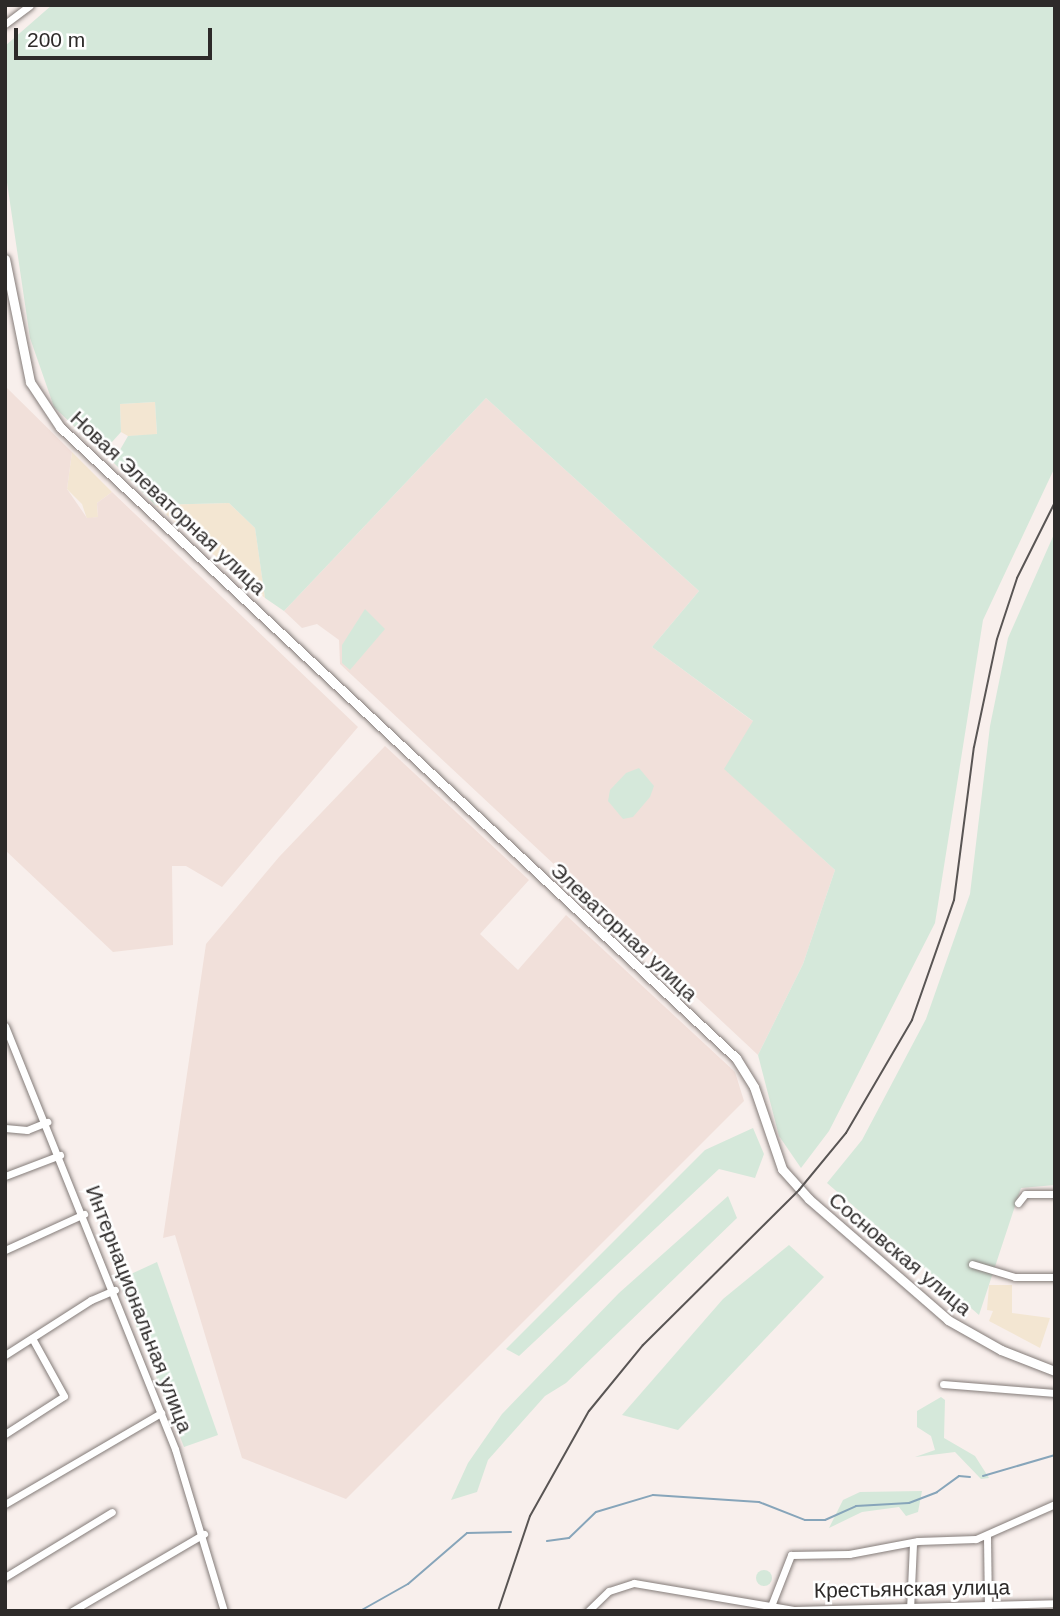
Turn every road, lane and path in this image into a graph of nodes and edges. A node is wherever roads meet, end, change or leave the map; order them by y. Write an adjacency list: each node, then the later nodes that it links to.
1 (30, 5): 2 (street)
2 (5, 24)
3 (5, 259): 4 (main road, Новая Элеваторная улица)
4 (384, 726): 10 (main road, Элеваторная улица)
5 (5, 1026): 6 (street, Интернациональная улица)
6 (47, 1122): 7 (street); 8 (street, Интернациональная улица)
7 (5, 1128)
8 (60, 1155): 9 (street); 13 (street, Интернациональная улица)
9 (5, 1176)
10 (801, 1191): 20 (main road, Сосновская улица)
11 (1055, 1194): 12 (street)
12 (1018, 1203)
13 (84, 1214): 14 (street); 17 (street, Интернациональная улица)
14 (5, 1250)
15 (972, 1264): 16 (street)
16 (1055, 1277)
17 (115, 1290): 18 (street); 23 (street, Интернациональная улица)
18 (32, 1338): 19 (street); 24 (street)
19 (5, 1355)
20 (1055, 1371)
21 (943, 1384): 22 (street)
22 (1055, 1393)
23 (161, 1413): 25 (street); 28 (street, Интернациональная улица)
24 (5, 1434)
25 (5, 1504)
26 (1055, 1504): 29 (street)
27 (112, 1512): 33 (street)
28 (204, 1534): 39 (street); 40 (street, Интернациональная улица)
29 (987, 1537): 30 (street); 36 (street)
30 (913, 1545): 31 (street); 32 (street)
31 (898, 1547): 32 (street); 35 (street)
32 (909, 1558): 38 (street)
33 (5, 1577)
34 (1055, 1603): 36 (street, Крестьянская улица)
35 (771, 1606): 37 (street, Крестьянская улица); 41 (street, Крестьянская улица)
36 (988, 1608): 38 (street, Крестьянская улица)
37 (782, 1609): 38 (street, Крестьянская улица)
38 (910, 1609)
39 (72, 1611)
40 (224, 1611)
41 (588, 1611)

